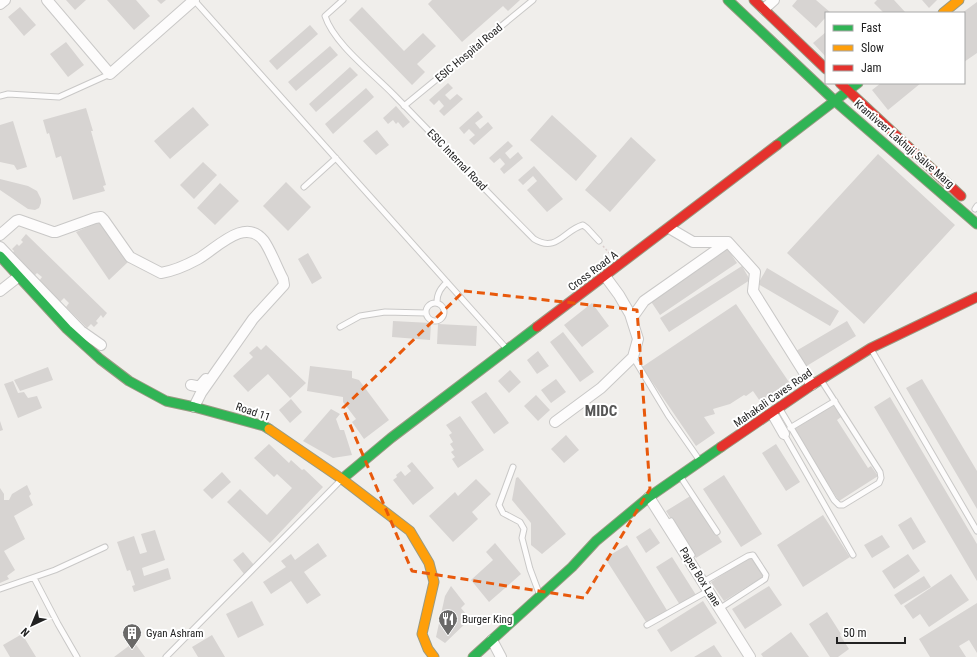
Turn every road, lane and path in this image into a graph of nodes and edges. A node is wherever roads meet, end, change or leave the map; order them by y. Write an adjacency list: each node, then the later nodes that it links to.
1 (5, 0): 10 (street)
2 (46, 0): 14 (street)
3 (194, 0): 14 (street); 21 (lane)
4 (344, 0): 20 (lane, ESIC Internal Road)
5 (533, 0): 20 (lane, ESIC Hospital Road)
6 (728, 0): 19 (street, Krantiveer Lakhuji Salve Marg)
7 (754, 0): 11 (street)
8 (774, 0): 11 (street)
9 (959, 0): 12 (street)
10 (0, 4)
11 (764, 9): 13 (street)
12 (944, 12)
13 (825, 68)
14 (110, 74): 18 (lane)
15 (841, 84): 17 (street, Krantiveer Lakhuji Salve Marg)
16 (857, 84): 17 (street, Cross Road A)
17 (849, 91): 19 (street, Cross Road A); 23 (street, Krantiveer Lakhuji Salve Marg)
18 (0, 96)
19 (835, 101): 24 (street, Krantiveer Lakhuji Salve Marg); 25 (street, Cross Road A)
20 (404, 106): 27 (lane, ESIC Internal Road)
21 (336, 158): 22 (lane); 34 (lane)
22 (304, 188)
23 (976, 209)
24 (977, 224)
25 (669, 228): 28 (street); 31 (street, Cross Road A)
26 (0, 235): 40 (street)
27 (599, 241): 31 (path)
28 (728, 242): 39 (street); 46 (street)
29 (0, 247): 42 (street)
30 (0, 256): 33 (street, Road 11)
31 (620, 265): 32 (street, Cross Road A)
32 (605, 276): 39 (street); 44 (street, Cross Road A)
33 (18, 277): 35 (street); 49 (street, Road 11)
34 (447, 282): 37 (lane); 44 (lane)
35 (0, 291)
36 (977, 297): 43 (street, Mahakali Caves Road)
37 (437, 302): 38 (lane); 38 (lane)
38 (426, 313): 41 (lane)
39 (632, 318): 45 (street)
40 (254, 319): 47 (street); 49 (street)
41 (340, 327)
42 (101, 345)
43 (871, 348): 46 (street, Mahakali Caves Road); 59 (lane)
44 (508, 350): 56 (street, Cross Road A)
45 (633, 358): 51 (street); 53 (lane)
46 (816, 382): 48 (lane); 50 (street, Mahakali Caves Road)
47 (191, 385)
48 (836, 401): 52 (lane); 52 (lane)
49 (194, 407): 56 (street, Road 11)
50 (776, 410): 52 (street); 53 (street, Mahakali Caves Road)
51 (555, 422)
52 (787, 431): 64 (lane)
53 (701, 462): 55 (street, Mahakali Caves Road)
54 (513, 467): 69 (lane)
55 (680, 476): 57 (street, Mahakali Caves Road); 60 (lane)
56 (342, 479): 74 (lane); 75 (street, Road 11)
57 (649, 497): 62 (street, Paper Box Lane); 69 (street, Mahakali Caves Road)
58 (671, 521): 62 (lane)
59 (977, 531)
60 (717, 532)
61 (106, 547): 65 (lane)
62 (685, 547): 63 (lane); 66 (street, Paper Box Lane)
63 (692, 555)
64 (853, 555)
65 (34, 578): 67 (lane); 73 (lane)
66 (703, 582): 68 (street, Paper Box Lane); 70 (lane)
67 (0, 589)
68 (708, 591): 70 (street, Paper Box Lane); 71 (lane)
69 (540, 596): 72 (street, Mahakali Caves Road)
70 (719, 608): 78 (street, Paper Box Lane)
71 (647, 625)
72 (492, 640): 76 (street, Mahakali Caves Road); 77 (street)
73 (77, 657)
74 (166, 657)
75 (434, 657)
76 (473, 657)
77 (501, 657)
78 (750, 657)

